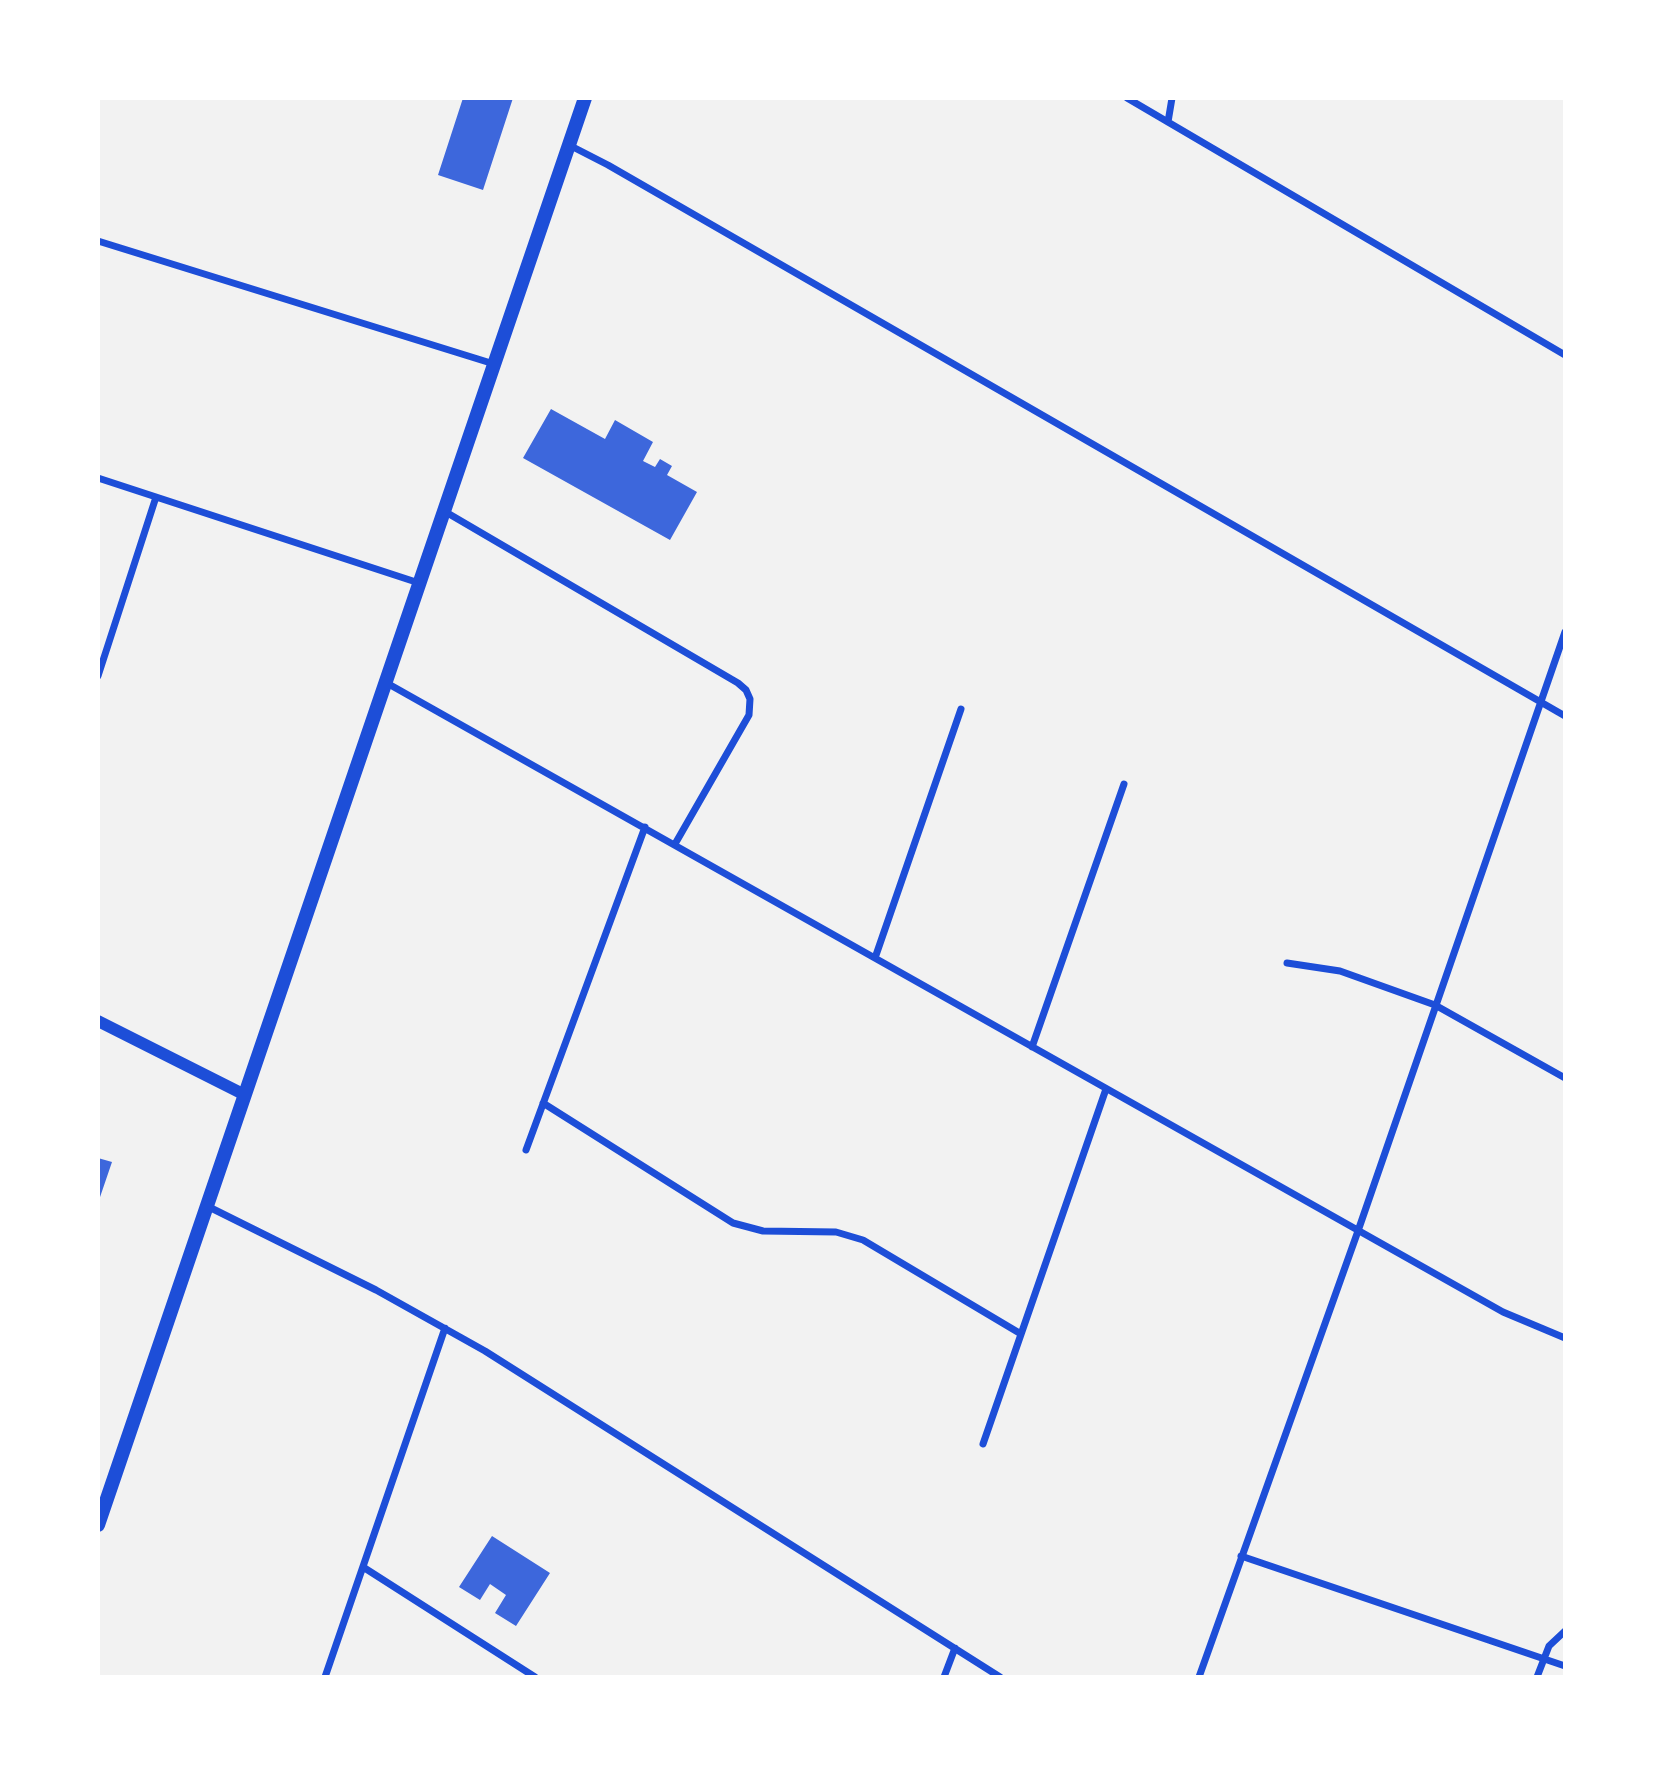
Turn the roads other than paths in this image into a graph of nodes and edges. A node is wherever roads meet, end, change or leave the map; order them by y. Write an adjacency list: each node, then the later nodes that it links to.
1 (586, 98): 5 (main road)
2 (1127, 98): 4 (street)
3 (1172, 98): 4 (street)
4 (1168, 122): 7 (street)
5 (569, 145): 8 (main road); 17 (street)
6 (98, 241): 8 (street)
7 (1565, 355)
8 (494, 364): 11 (main road)
9 (98, 478): 10 (street)
10 (156, 497): 12 (street); 14 (street)
11 (444, 512): 12 (main road); 22 (street)
12 (419, 583): 16 (main road)
13 (1565, 632): 17 (street)
14 (100, 664): 15 (street)
15 (98, 676)
16 (385, 682): 21 (street); 30 (main road)
17 (1541, 702): 19 (street); 25 (street)
18 (961, 709): 23 (street)
19 (1565, 716)
20 (1124, 784): 27 (street)
21 (645, 827): 22 (street); 31 (street)
22 (675, 844): 23 (street)
23 (875, 958): 27 (street)
24 (1287, 963): 25 (street)
25 (1435, 1005): 28 (street); 34 (street)
26 (98, 1021): 30 (street)
27 (1032, 1047): 29 (street)
28 (1565, 1078)
29 (1105, 1089): 34 (street); 36 (street)
30 (243, 1094): 33 (main road)
31 (543, 1103): 32 (street); 36 (street)
32 (526, 1150)
33 (206, 1206): 35 (street); 39 (main road)
34 (1357, 1231): 37 (street); 40 (street)
35 (446, 1328): 41 (street); 43 (street)
36 (1021, 1334): 38 (street)
37 (1565, 1338)
38 (983, 1444)
39 (98, 1525)
40 (1241, 1556): 44 (street); 50 (street)
41 (363, 1567): 46 (street); 47 (street)
42 (1565, 1631): 44 (street)
43 (955, 1648): 48 (street); 49 (street)
44 (1544, 1658): 45 (street); 51 (street)
45 (1565, 1666)
46 (325, 1677)
47 (536, 1677)
48 (944, 1677)
49 (1000, 1677)
50 (1199, 1677)
51 (1536, 1677)

